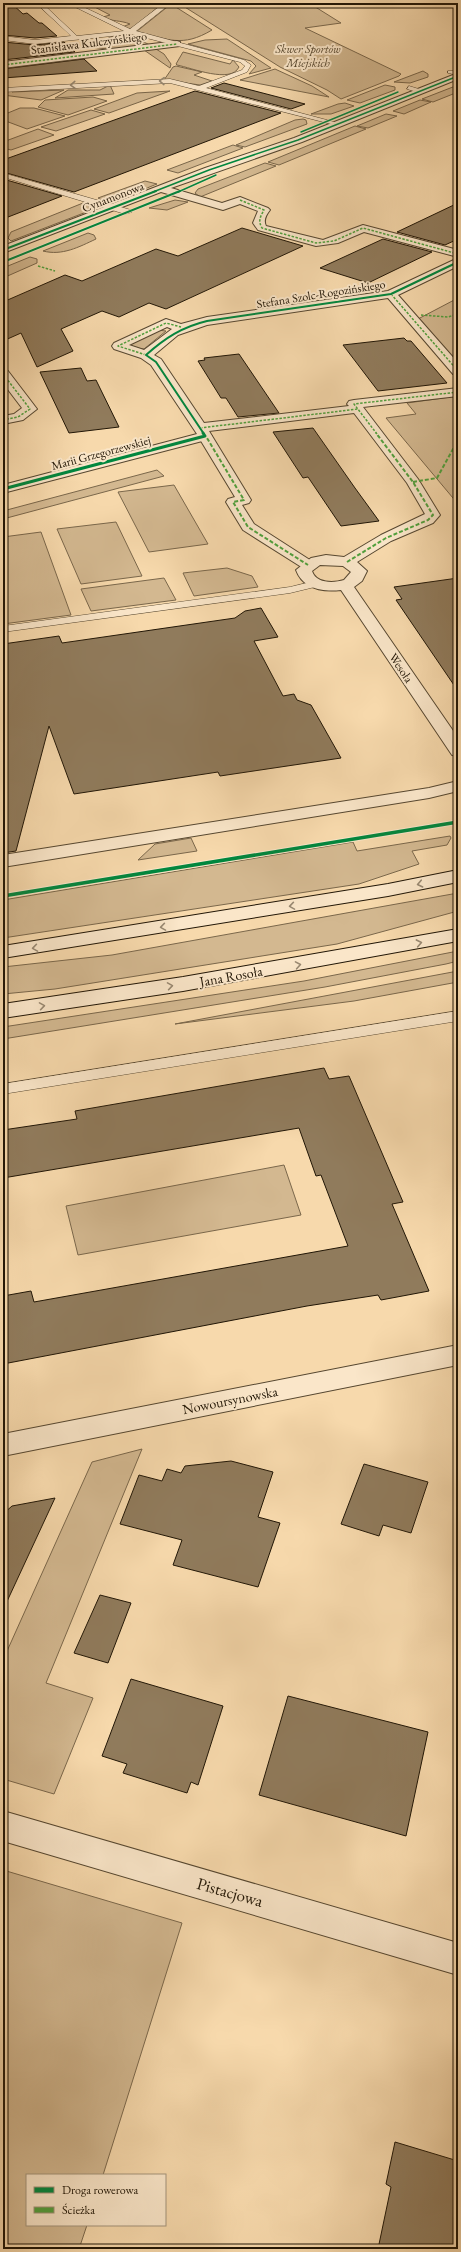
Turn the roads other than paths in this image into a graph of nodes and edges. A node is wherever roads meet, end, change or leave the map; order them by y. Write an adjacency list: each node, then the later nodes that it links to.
1 (39, 3): 6 (lane)
2 (70, 3): 4 (lane)
3 (168, 3): 4 (lane)
4 (131, 32): 6 (lane); 7 (lane)
5 (3, 38): 6 (lane)
6 (76, 38)
7 (177, 44): 8 (street, Stanisława Kulczyńskiego); 10 (lane)
8 (3, 65)
9 (456, 72): 11 (street, Cynamonowa); 13 (street, Cynamonowa)
10 (200, 88): 12 (lane, one-way to 12); 14 (lane)
11 (409, 88): 13 (lane); 14 (street, Cynamonowa)
12 (3, 90)
13 (420, 91): 15 (street, Cynamonowa)
14 (327, 120): 15 (lane); 16 (street, Cynamonowa)
15 (339, 124): 16 (street, Cynamonowa)
16 (274, 147): 17 (street, Cynamonowa)
17 (231, 165): 19 (street, Cynamonowa); 20 (street, Cynamonowa)
18 (3, 174): 21 (lane)
19 (162, 189): 20 (street); 21 (street, Cynamonowa)
20 (175, 193): 22 (street, Cynamonowa); 24 (street)
21 (115, 208): 22 (lane); 23 (street, Cynamonowa)
22 (128, 212): 25 (street, Cynamonowa)
23 (3, 250)
24 (458, 254)
25 (3, 262)
26 (458, 262): 27 (street, Stefana Szolc-Rogozińskiego)
27 (391, 294): 28 (street, Stefana Szolc-Rogozińskiego); 30 (street)
28 (181, 327): 29 (street); 29 (street, Stefana Szolc-Rogozińskiego)
29 (146, 355): 35 (street)
30 (458, 371)
31 (3, 374): 34 (street)
32 (458, 392): 33 (street)
33 (358, 410): 35 (street, Marii Grzegorzewskiej); 37 (street)
34 (3, 420)
35 (203, 432): 36 (street, Marii Grzegorzewskiej); 38 (street)
36 (3, 489)
37 (348, 562): 38 (street); 40 (street)
38 (308, 565): 39 (street)
39 (315, 584): 40 (street); 41 (lane)
40 (345, 585): 42 (street, Wesoła)
41 (3, 629)
42 (458, 751)
43 (458, 786): 44 (street)
44 (3, 861)
45 (458, 876): 47 (street, one-way to 47)
46 (458, 935): 48 (street, Jana Rosoła, one-way to 46)
47 (3, 952)
48 (3, 1012)
49 (458, 1016): 50 (lane)
50 (3, 1089)
51 (458, 1355): 52 (street, Nowoursynowska)
52 (3, 1445)
53 (3, 1826): 54 (street, Pistacjowa)
54 (458, 1959)

